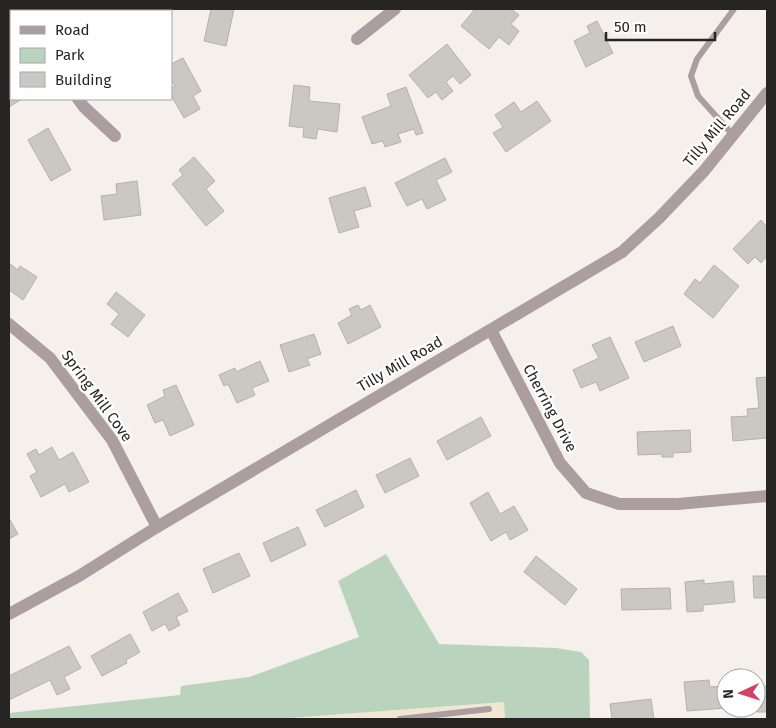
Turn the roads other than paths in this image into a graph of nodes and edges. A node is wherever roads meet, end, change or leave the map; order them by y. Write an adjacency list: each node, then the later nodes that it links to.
1 (395, 9): 3 (street)
2 (734, 9): 6 (lane)
3 (357, 39)
4 (767, 93): 6 (street, Tilly Mill Road)
5 (79, 100): 7 (street)
6 (733, 135): 9 (street, Tilly Mill Road)
7 (115, 136)
8 (9, 324): 11 (street, Spring Mill Cove)
9 (491, 330): 10 (street, Cherring Drive); 11 (street, Tilly Mill Road)
10 (767, 496)
11 (157, 527): 12 (street, Tilly Mill Road)
12 (9, 614)
13 (489, 710): 14 (lane)
14 (400, 719)

